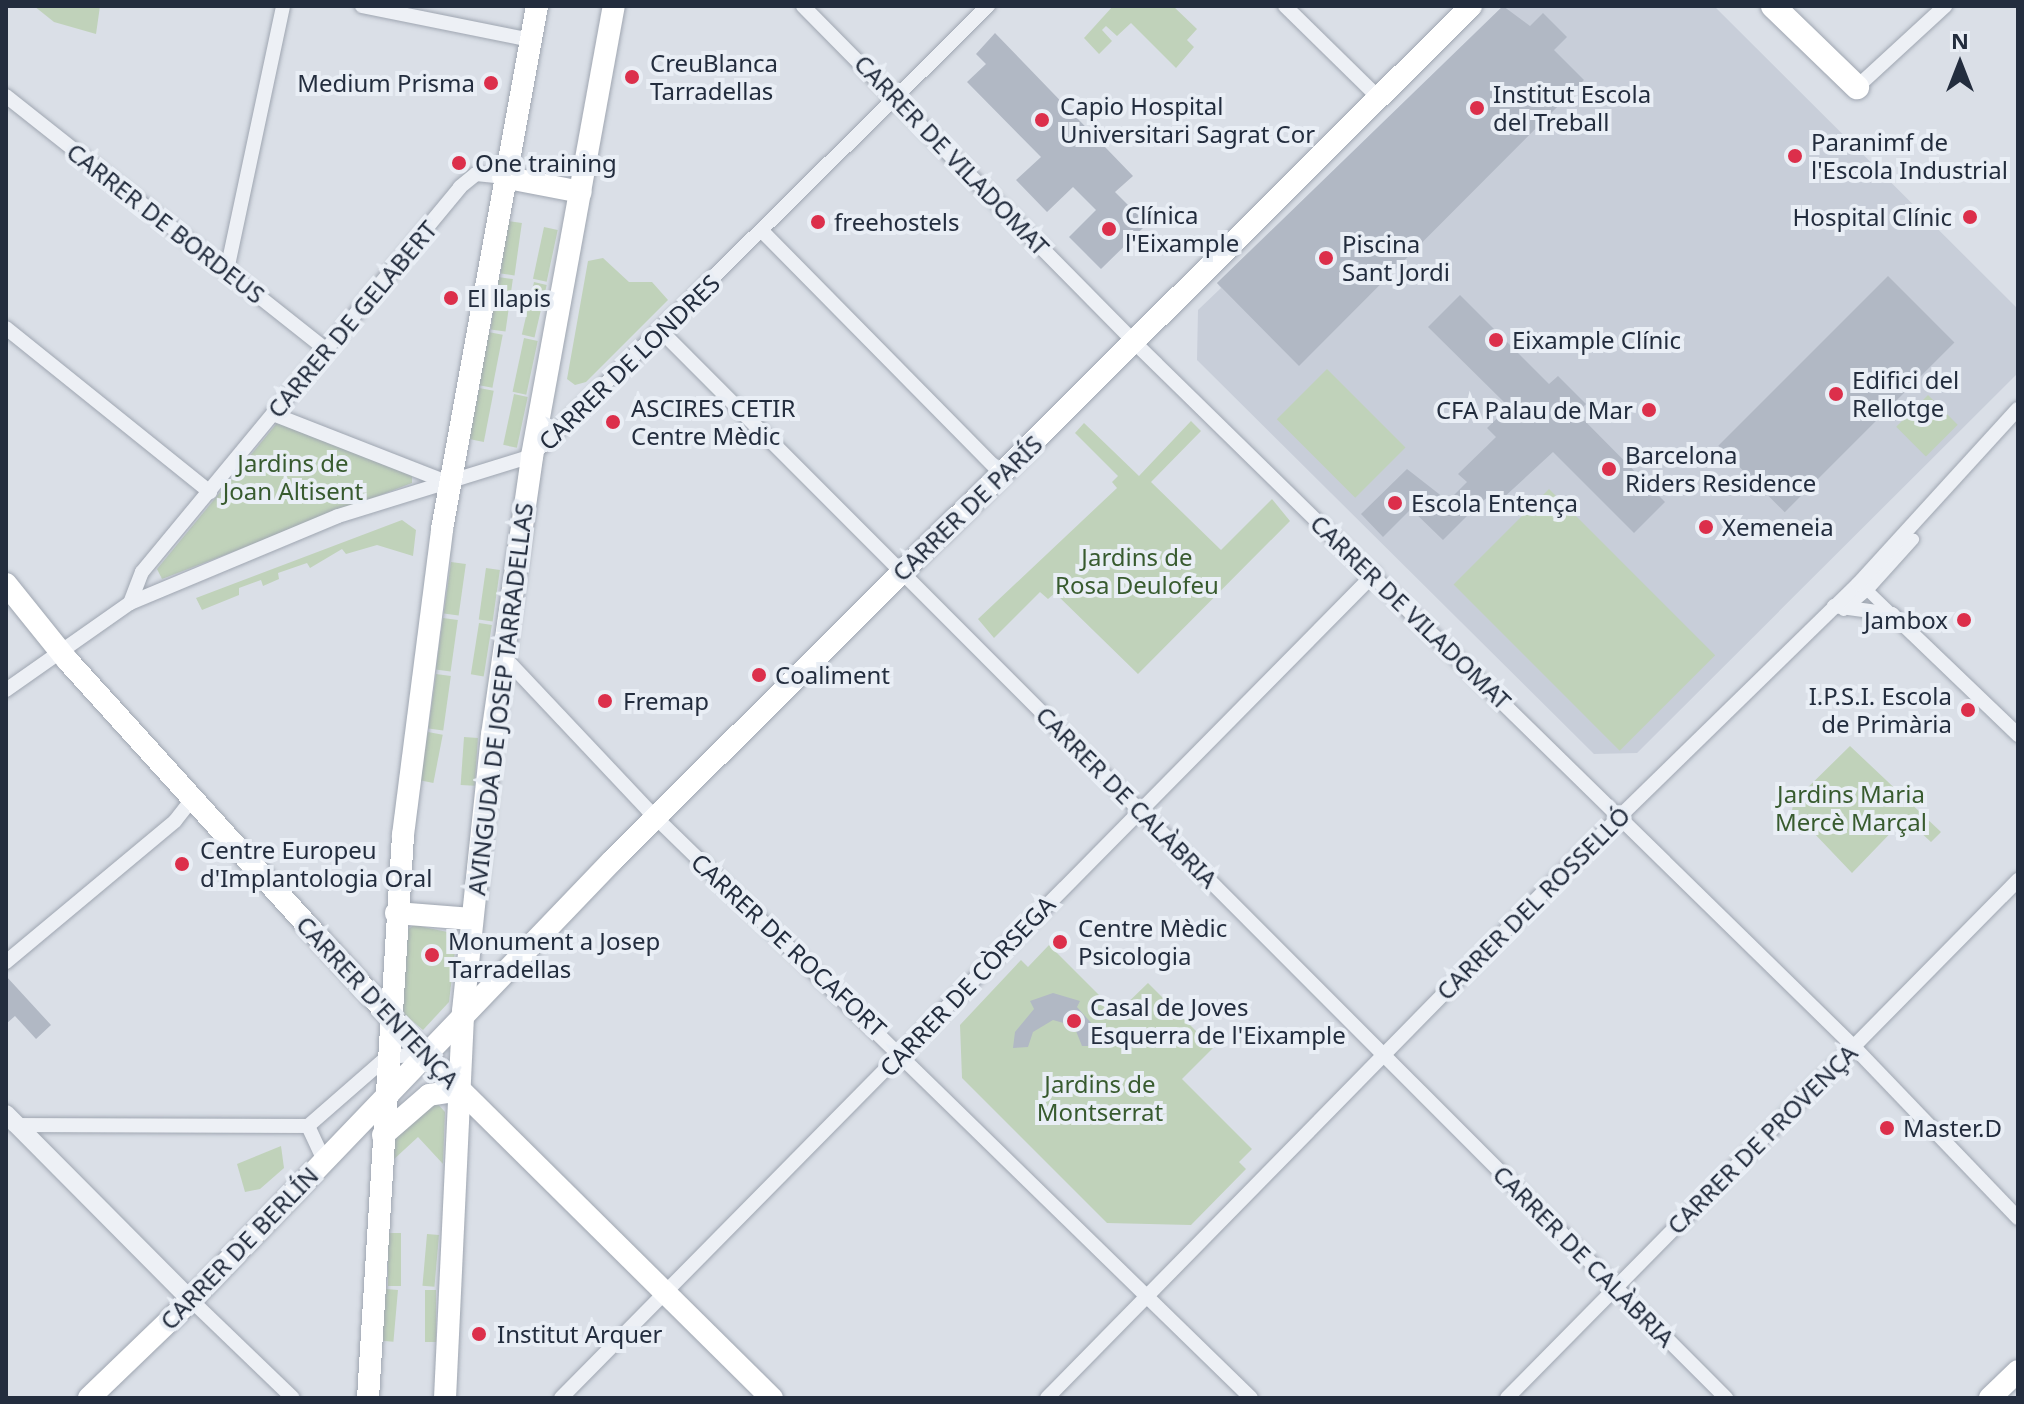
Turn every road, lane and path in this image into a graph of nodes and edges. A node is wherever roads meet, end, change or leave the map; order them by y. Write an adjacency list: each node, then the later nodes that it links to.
1 (283, 6): 19 (street)
2 (362, 6): 11 (street)
3 (537, 6): 11 (main road)
4 (614, 6): 17 (main road, AVINGUDA DE JOSEP TARRADELLAS)
5 (803, 6): 14 (street, CARRER DE VILADOMAT)
6 (988, 6): 14 (street, CARRER DE LONDRES)
7 (1285, 6): 15 (street)
8 (1471, 6): 15 (main road, CARRER DE PARÍS)
9 (1773, 6): 12 (main road)
10 (1945, 6): 12 (street)
11 (530, 40): 16 (main road)
12 (1857, 87)
13 (6, 96): 19 (street, CARRER DE BORDEUS)
14 (896, 96): 18 (street, CARRER DE LONDRES); 22 (street, CARRER DE VILADOMAT)
15 (1380, 99): 22 (main road, CARRER DE PARÍS)
16 (503, 177): 17 (main road); 23 (street, CARRER DE GELABERT); 28 (main road)
17 (581, 192): 26 (main road, AVINGUDA DE JOSEP TARRADELLAS)
18 (763, 232): 21 (street, CARRER DE LONDRES); 27 (street)
19 (227, 270): 23 (street, CARRER DE BORDEUS)
20 (6, 328): 29 (street)
21 (663, 333): 26 (street, CARRER DE LONDRES); 31 (street, CARRER DE CALÀBRIA)
22 (1135, 343): 27 (main road, CARRER DE PARÍS); 32 (street, CARRER DE VILADOMAT)
23 (326, 350): 25 (street, CARRER DE GELABERT)
24 (2018, 409): 36 (street, CARRER DEL ROSSELLÓ)
25 (273, 414): 28 (street); 29 (street, CARRER DE GELABERT)
26 (532, 456): 28 (street, CARRER DE LONDRES); 40 (main road, AVINGUDA DE JOSEP TARRADELLAS)
27 (1002, 474): 31 (main road, CARRER DE PARÍS)
28 (449, 483): 35 (street, CARRER DE LONDRES); 48 (main road)
29 (210, 492): 35 (street, CARRER DE GELABERT)
30 (1913, 539): 34 (street)
31 (902, 571): 44 (street, CARRER DE CALÀBRIA); 46 (main road, CARRER DE PARÍS)
32 (1374, 574): 44 (street, CARRER DE CÒRSEGA); 45 (street, CARRER DE VILADOMAT)
33 (6, 584): 39 (main road, CARRER D'ENTENÇA)
34 (1867, 590): 36 (street); 37 (street)
35 (130, 603): 39 (street, CARRER DE LONDRES)
36 (1839, 608): 37 (street); 38 (street); 45 (street, CARRER DEL ROSSELLÓ)
37 (1892, 614): 42 (street)
38 (1825, 624)
39 (59, 650): 41 (street, CARRER DE LONDRES); 43 (main road, CARRER D'ENTENÇA)
40 (503, 656): 46 (street, CARRER DE ROCAFORT); 49 (main road, AVINGUDA DE JOSEP TARRADELLAS)
41 (6, 690)
42 (2018, 735)
43 (192, 799): 51 (street); 52 (main road, CARRER D'ENTENÇA)
44 (1138, 808): 57 (street, CARRER DE CÒRSEGA); 58 (street, CARRER DE CALÀBRIA)
45 (1619, 816): 55 (street, CARRER DE VILADOMAT); 58 (street, CARRER DEL ROSSELLÓ)
46 (656, 818): 53 (main road, CARRER DE PARÍS); 57 (street, CARRER DE ROCAFORT)
47 (2018, 880): 55 (street, CARRER DE PROVENÇA)
48 (396, 913): 49 (main road); 50 (main road)
49 (472, 919): 53 (main road, AVINGUDA DE JOSEP TARRADELLAS)
50 (393, 953): 52 (main road); 54 (main road)
51 (6, 962)
52 (353, 978): 54 (main road, CARRER D'ENTENÇA)
53 (463, 1011): 56 (main road); 60 (main road, AVINGUDA DE JOSEP TARRADELLAS)
54 (388, 1014): 56 (main road, CARRER D'ENTENÇA); 59 (main road)
55 (1854, 1047): 66 (street, CARRER DE VILADOMAT); 67 (street, CARRER DE PROVENÇA)
56 (423, 1053): 59 (street); 60 (main road, CARRER D'ENTENÇA); 61 (main road)
57 (903, 1053): 68 (street, CARRER DE CÒRSEGA); 69 (street, CARRER DE ROCAFORT)
58 (1383, 1054): 67 (street, CARRER DE CALÀBRIA); 69 (street, CARRER DEL ROSSELLÓ)
59 (386, 1058): 61 (main road); 63 (street)
60 (460, 1090): 64 (main road); 68 (main road, CARRER D'ENTENÇA); 75 (main road, AVINGUDA DE JOSEP TARRADELLAS)
61 (384, 1093): 64 (main road); 65 (main road, CARRER DE BERLÍN)
62 (9, 1122): 63 (street); 70 (street)
63 (308, 1126): 65 (street)
64 (383, 1135): 74 (main road)
65 (324, 1160): 70 (main road, CARRER DE BERLÍN)
66 (2018, 1218)
67 (1615, 1287): 80 (street, CARRER DE PROVENÇA); 81 (street, CARRER DE CALÀBRIA)
68 (668, 1295): 76 (street, CARRER DE CÒRSEGA); 77 (main road, CARRER D'ENTENÇA)
69 (1150, 1297): 78 (street, CARRER DEL ROSSELLÓ); 79 (street, CARRER DE ROCAFORT)
70 (191, 1300): 72 (main road, CARRER DE BERLÍN); 73 (street)
71 (2018, 1371): 82 (main road)
72 (89, 1398)
73 (293, 1398)
74 (368, 1398)
75 (445, 1398)
76 (561, 1398)
77 (772, 1398)
78 (1047, 1398)
79 (1251, 1398)
80 (1507, 1398)
81 (1726, 1398)
82 (1990, 1398)

